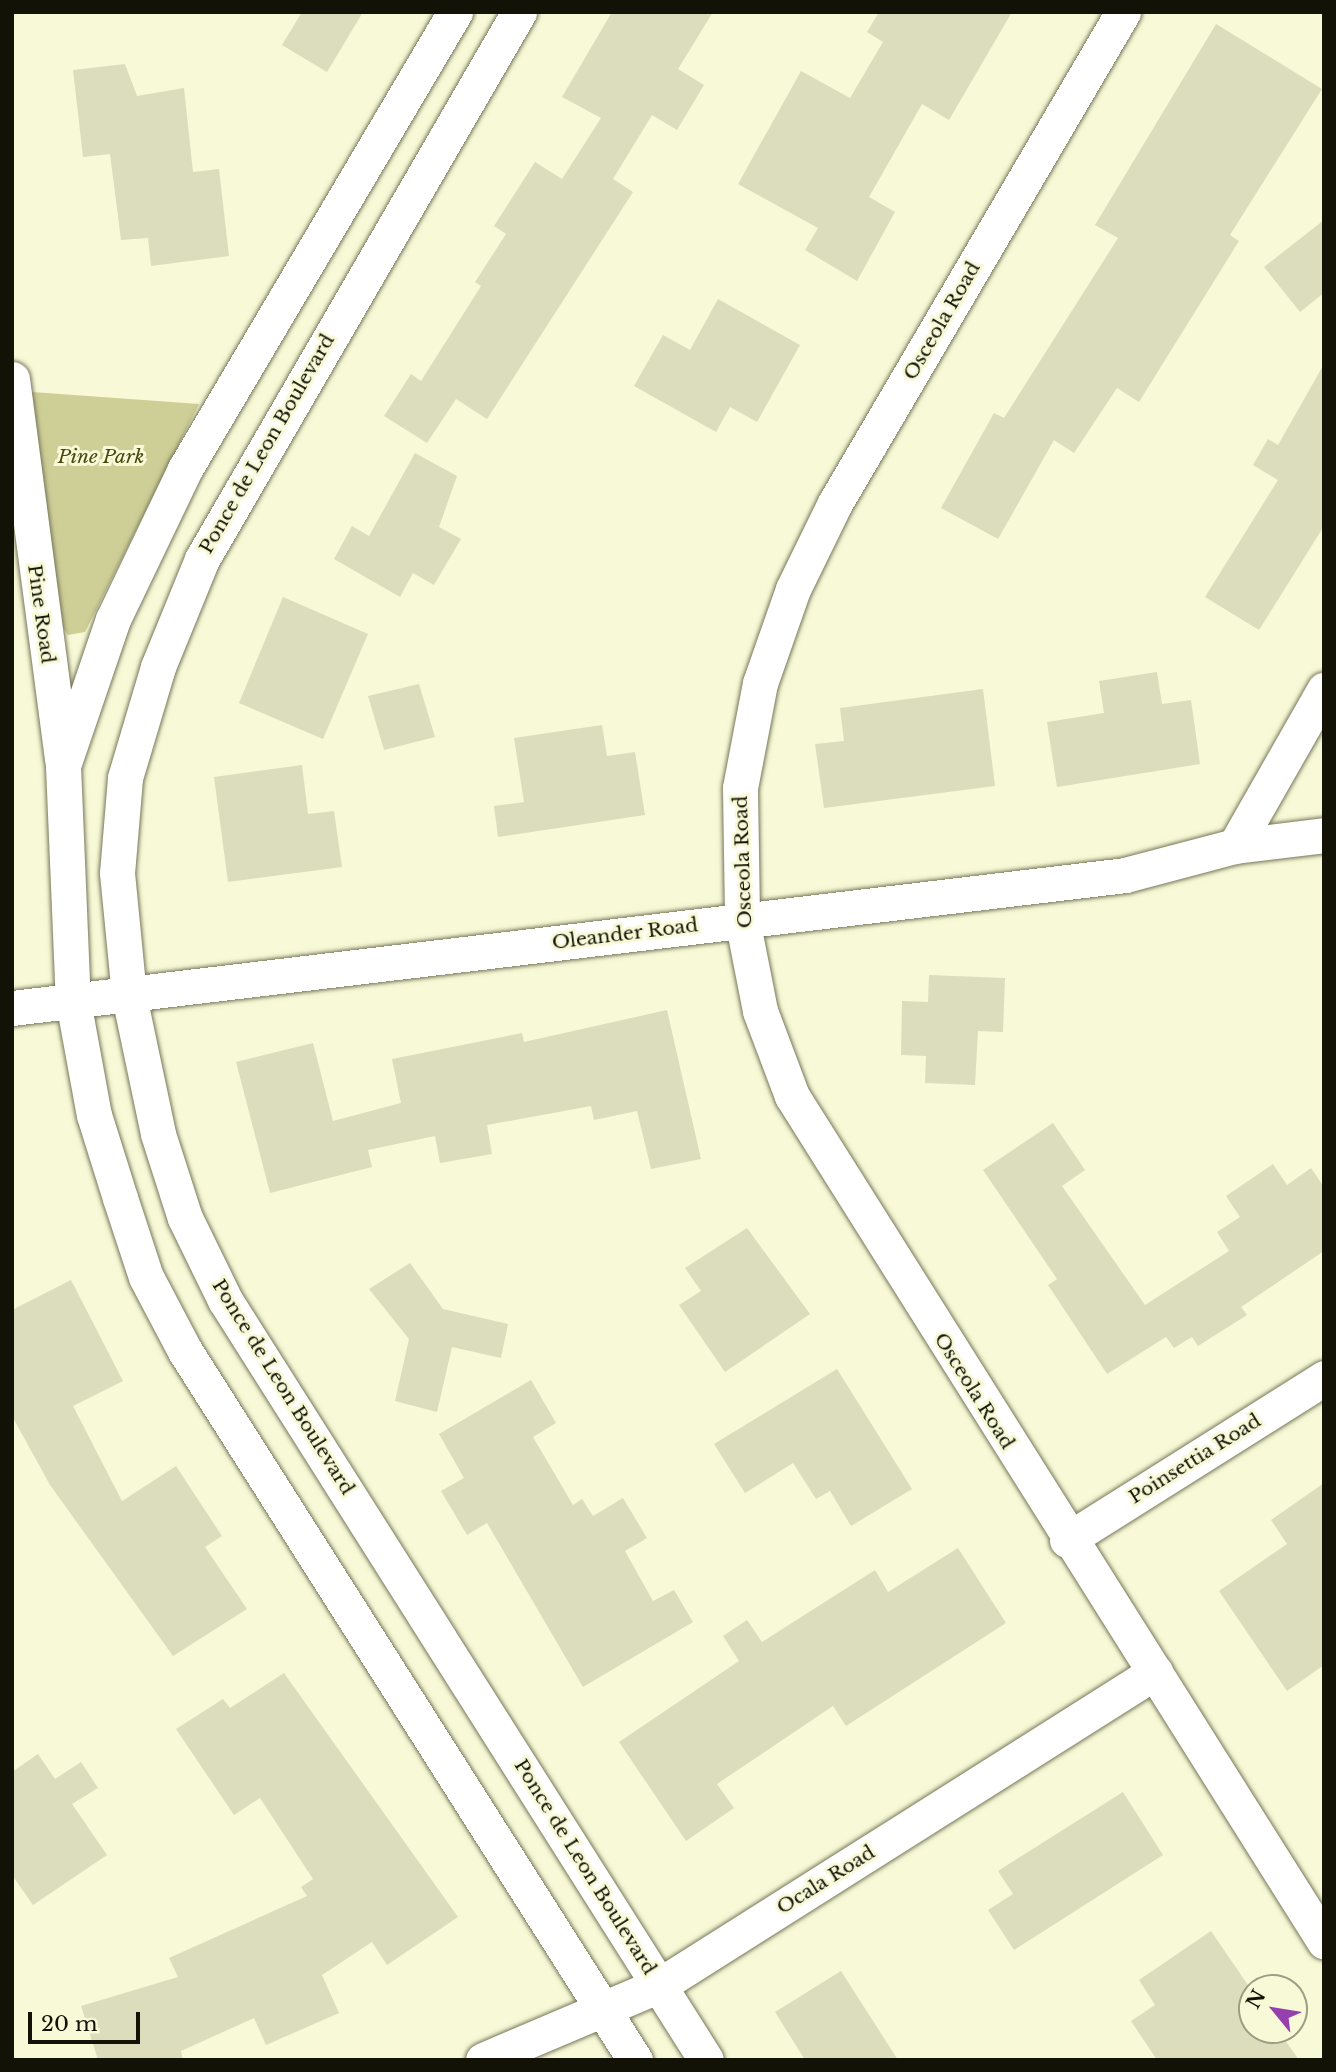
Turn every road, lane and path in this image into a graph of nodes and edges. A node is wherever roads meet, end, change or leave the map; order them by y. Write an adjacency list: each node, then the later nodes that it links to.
1 (455, 12): 6 (street)
2 (519, 12): 10 (street, Ponce de Leon Boulevard)
3 (1123, 12): 9 (street, Osceola Road)
4 (12, 379): 6 (street, Pine Road)
5 (1324, 690): 8 (street)
6 (63, 766): 11 (street)
7 (1324, 835): 8 (street, Oleander Road)
8 (1235, 846): 9 (street, Oleander Road)
9 (742, 919): 10 (street, Oleander Road); 14 (street, Osceola Road)
10 (129, 996): 11 (street, Oleander Road); 17 (street, Ponce de Leon Boulevard)
11 (73, 1001): 12 (street, Oleander Road); 18 (street)
12 (12, 1008)
13 (1324, 1378): 14 (street, Poinsettia Road)
14 (1067, 1541): 15 (street, Osceola Road)
15 (1155, 1672): 16 (street, Osceola Road); 17 (street, Ocala Road)
16 (1324, 1941)
17 (660, 1985): 18 (street, Ocala Road); 21 (street, Ponce de Leon Boulevard)
18 (602, 2009): 19 (street, Ocala Road); 20 (street)
19 (483, 2060)
20 (635, 2060)
21 (706, 2060)

